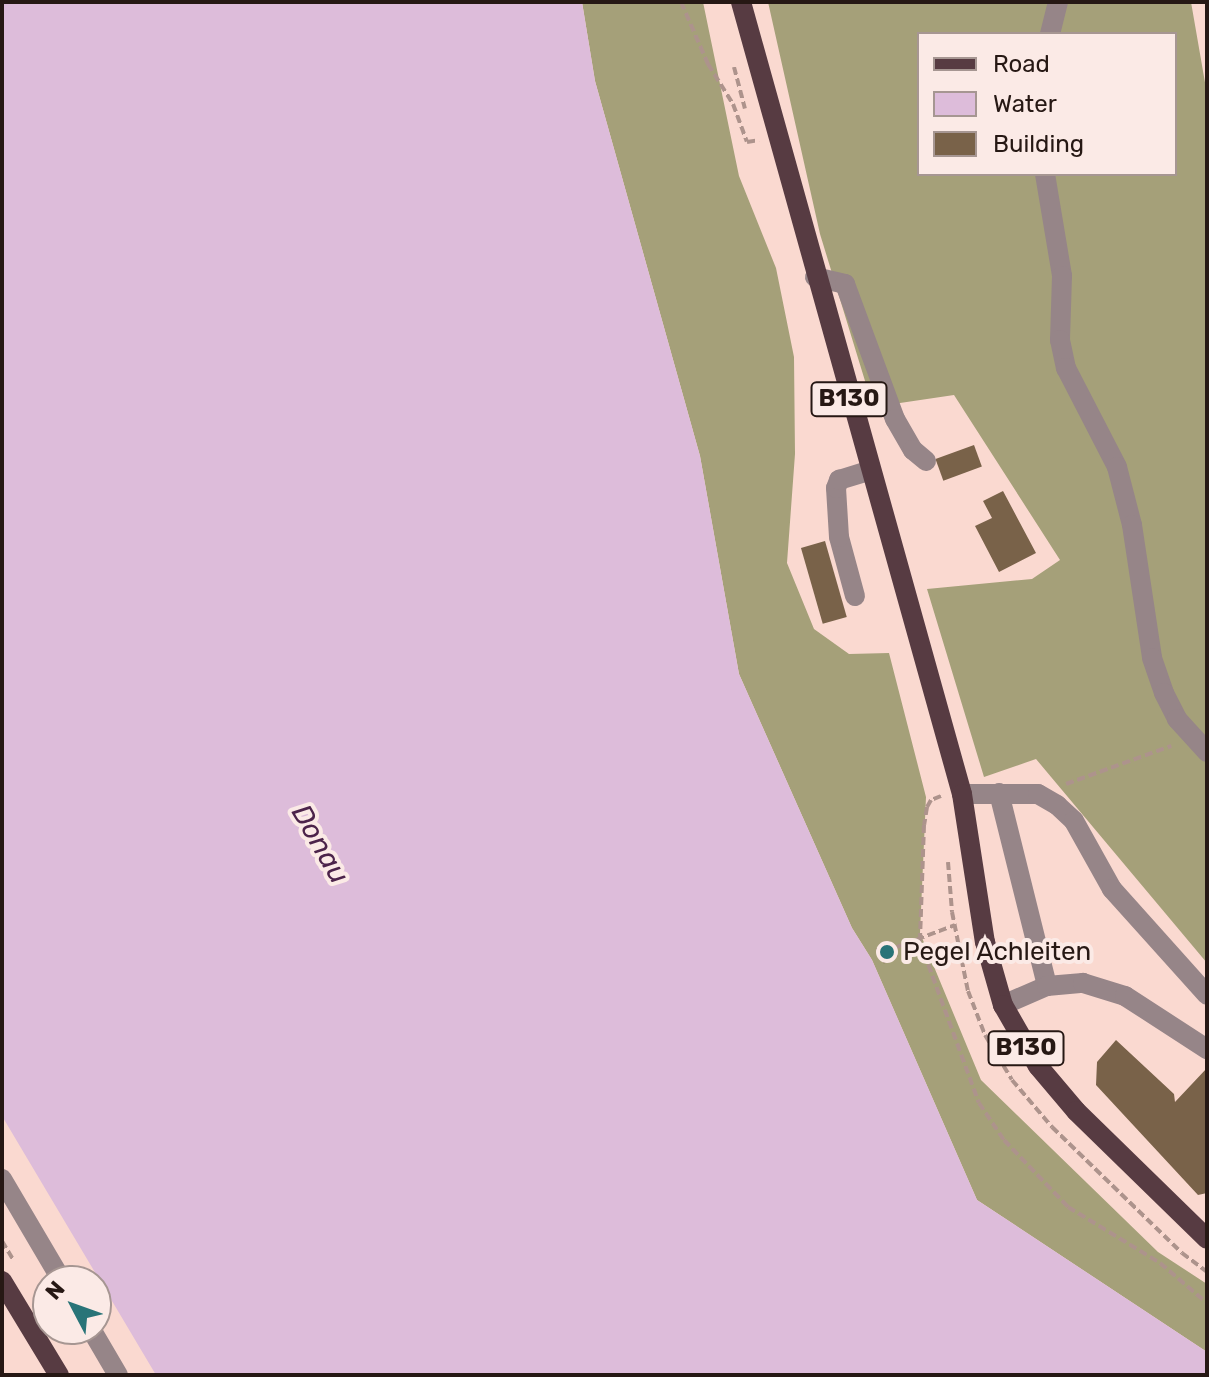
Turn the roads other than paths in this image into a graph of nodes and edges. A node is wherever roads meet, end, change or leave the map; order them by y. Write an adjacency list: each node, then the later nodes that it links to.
1 (741, 2): 5 (main road, B130)
2 (1058, 2): 3 (street)
3 (1050, 32)
4 (1045, 176): 9 (street)
5 (815, 277): 6 (street); 7 (main road, B130)
6 (926, 461)
7 (869, 471): 8 (street); 11 (main road, B130)
8 (855, 596)
9 (1200, 745)
10 (999, 793): 11 (street); 12 (street); 13 (street)
11 (962, 794): 14 (main road, B130)
12 (1047, 986): 14 (street); 15 (street)
13 (1207, 995)
14 (1003, 1005): 17 (main road, B130)
15 (1207, 1049)
16 (2, 1179): 18 (street)
17 (1207, 1239)
18 (53, 1265)
19 (2, 1281): 21 (main road)
20 (100, 1345): 22 (street)
21 (59, 1375)
22 (118, 1375)

